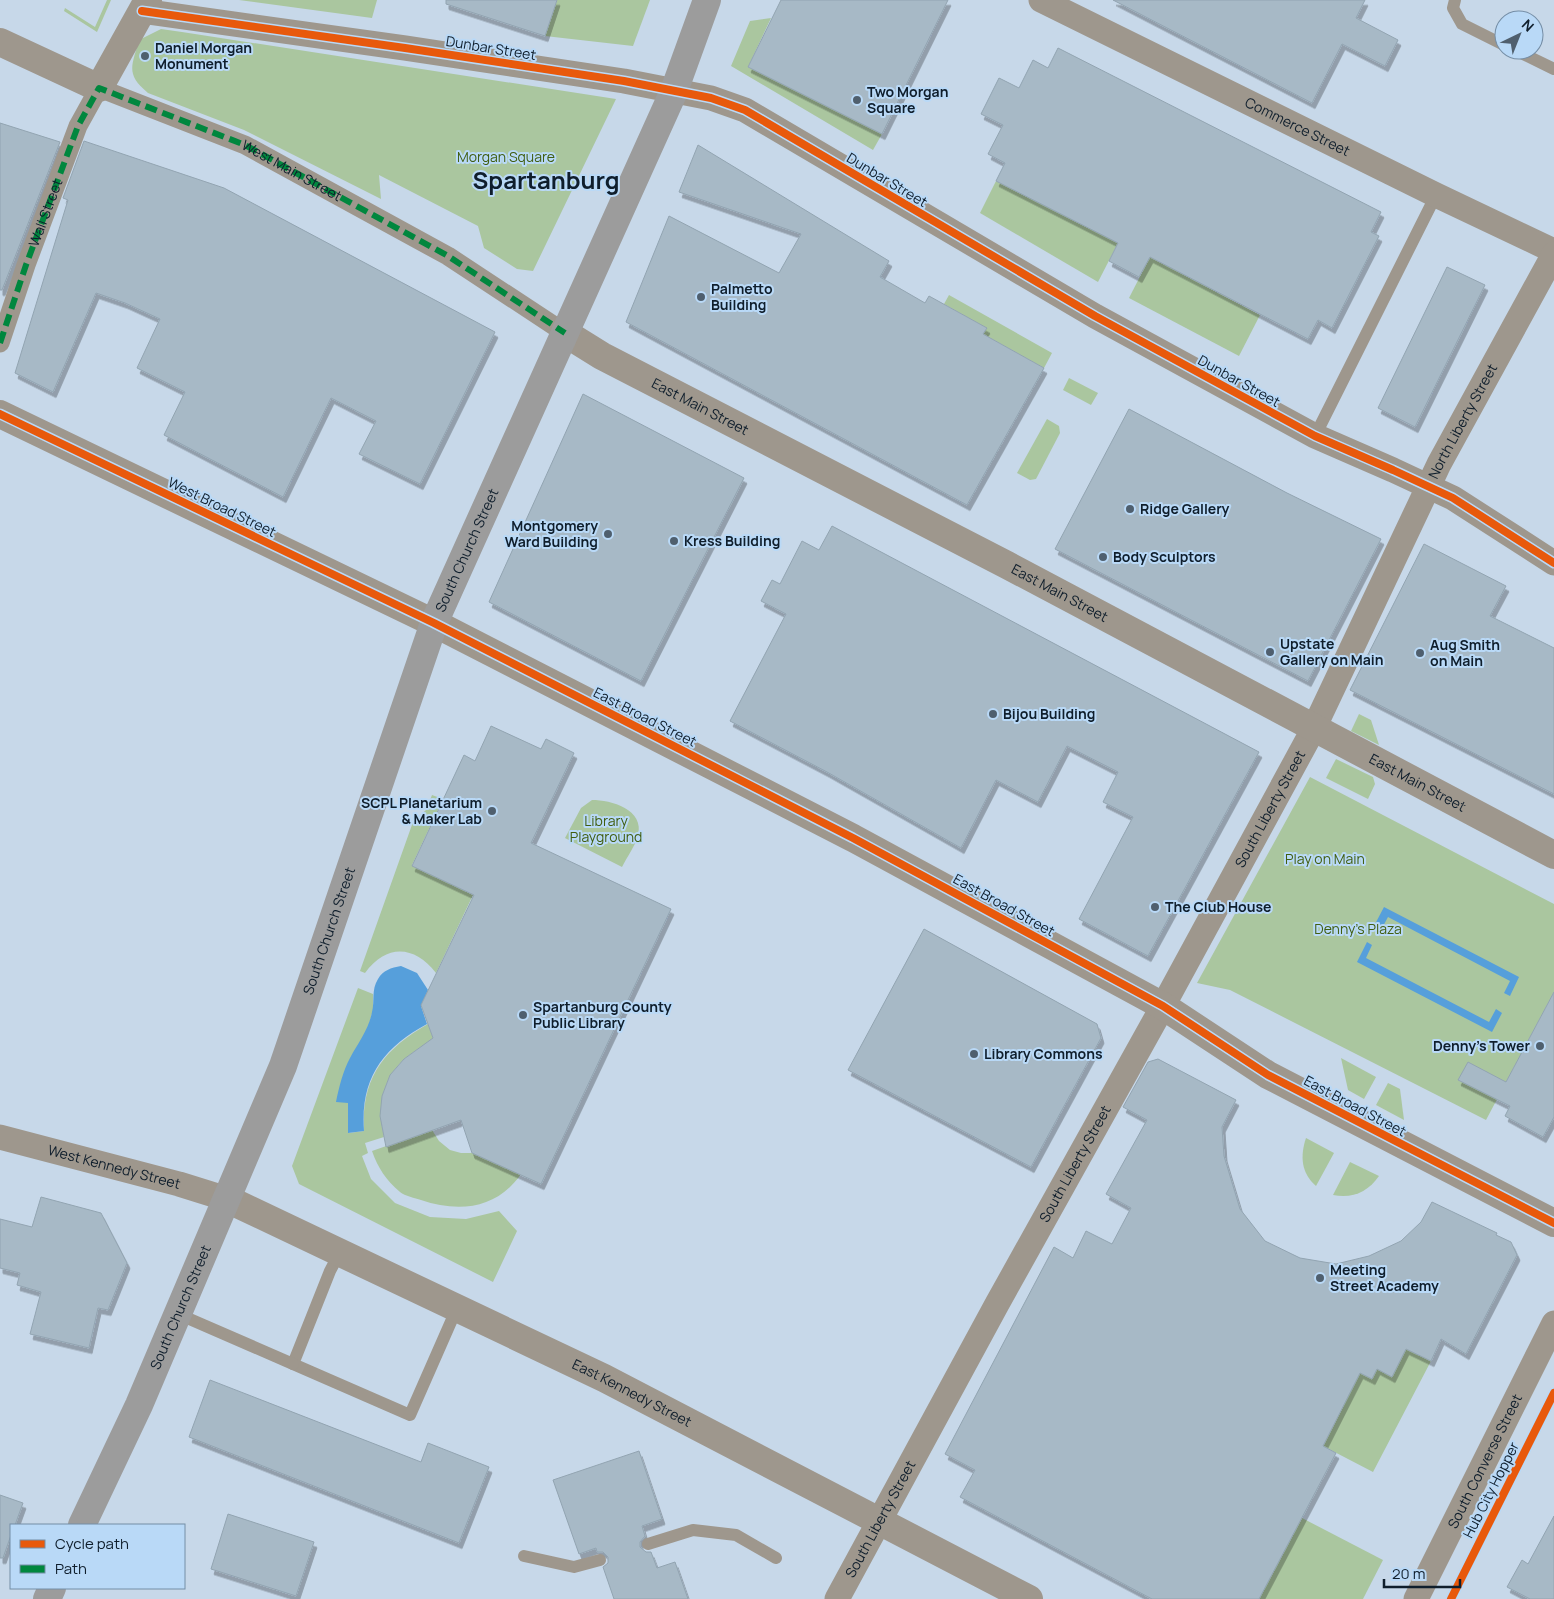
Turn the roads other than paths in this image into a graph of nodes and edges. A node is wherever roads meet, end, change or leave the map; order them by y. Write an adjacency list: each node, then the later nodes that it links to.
1 (707, 0): 10 (main road, South Church Street)
2 (1042, 0): 11 (street, Commerce Street)
3 (1455, 0): 5 (lane)
4 (145, 6): 9 (street); 10 (street, Dunbar Street)
5 (1494, 40)
6 (0, 42): 9 (street, West Main Street)
7 (1536, 60): 8 (lane)
8 (1554, 69)
9 (99, 88): 13 (street, West Main Street); 14 (street, Wall Street)
10 (674, 91): 13 (main road, South Church Street); 16 (street, Dunbar Street)
11 (1436, 195): 12 (street, Commerce Street); 16 (lane)
12 (1554, 252): 17 (street, North Liberty Street)
13 (566, 332): 19 (main road, South Church Street); 20 (street, East Main Street)
14 (0, 343)
15 (0, 414): 19 (street, West Broad Street)
16 (1315, 436): 17 (street, Dunbar Street)
17 (1429, 486): 18 (street, Dunbar Street); 20 (street, North Liberty Street)
18 (1554, 563)
19 (434, 623): 22 (street, East Broad Street); 24 (main road, South Church Street)
20 (1314, 728): 21 (street, East Main Street); 22 (street, South Liberty Street)
21 (1554, 855)
22 (1163, 1006): 25 (street, East Broad Street); 31 (street, South Liberty Street)
23 (0, 1137): 24 (street, West Kennedy Street)
24 (227, 1199): 26 (street, East Kennedy Street); 28 (main road, South Church Street)
25 (1554, 1223)
26 (340, 1252): 27 (street, East Kennedy Street); 30 (lane)
27 (457, 1308): 30 (lane); 31 (street, East Kennedy Street)
28 (178, 1314): 30 (lane); 32 (main road, South Church Street)
29 (1554, 1323): 39 (street, South Converse Street)
30 (293, 1364)
31 (881, 1520): 37 (street, South Liberty Street); 38 (street, East Kennedy Street)
32 (82, 1524)
33 (648, 1544): 35 (lane)
34 (524, 1556): 36 (lane)
35 (776, 1558)
36 (600, 1560)
37 (837, 1599)
38 (1029, 1599)
39 (1416, 1599)

